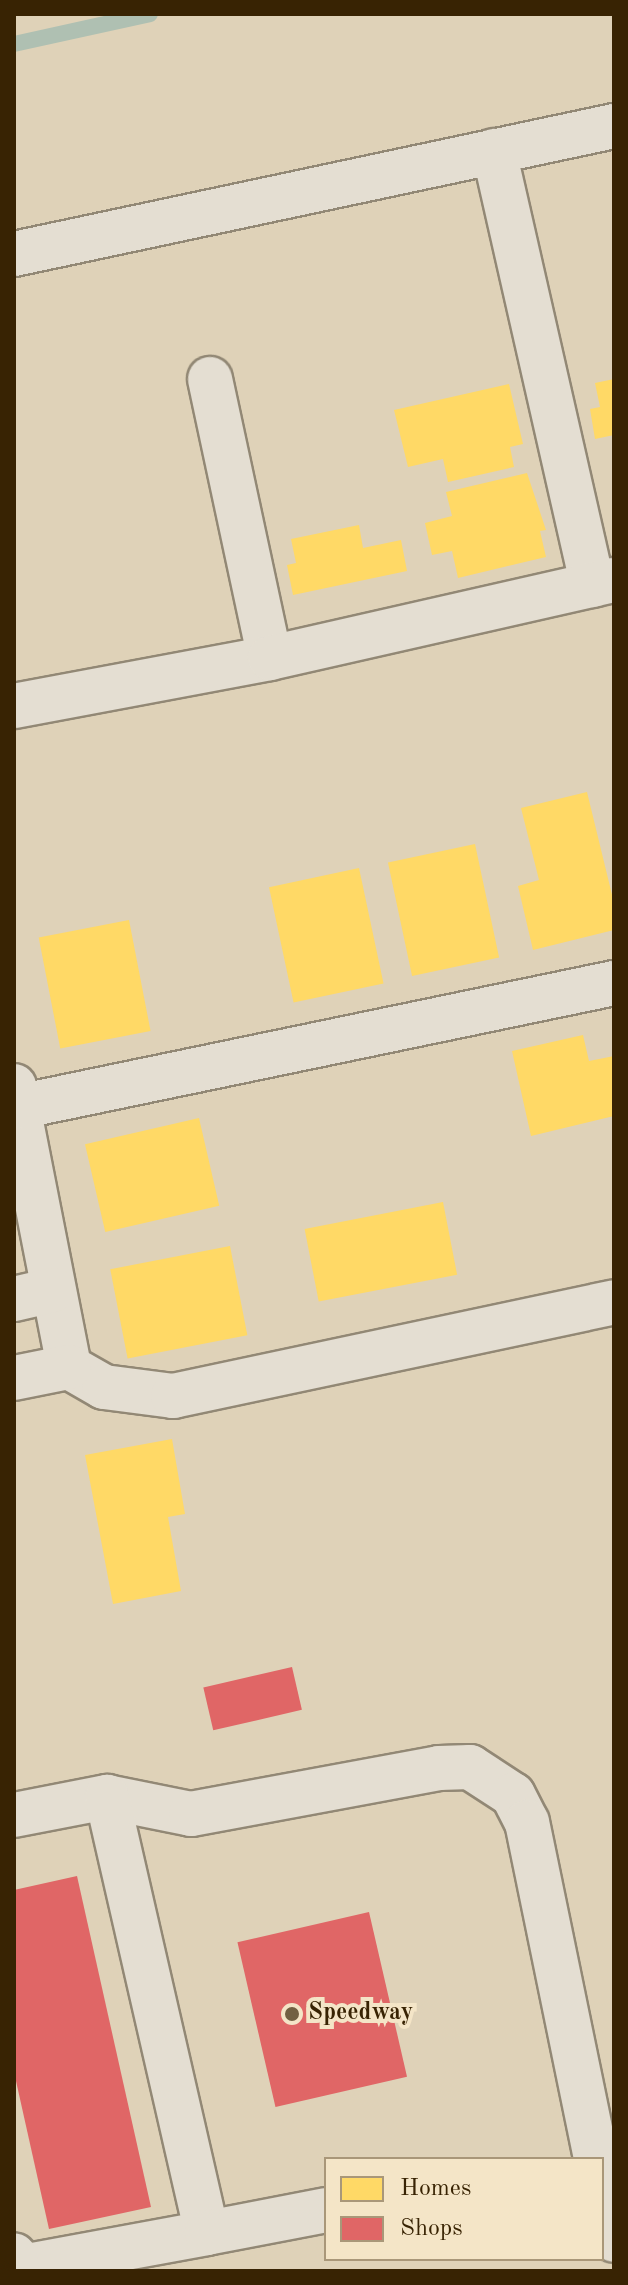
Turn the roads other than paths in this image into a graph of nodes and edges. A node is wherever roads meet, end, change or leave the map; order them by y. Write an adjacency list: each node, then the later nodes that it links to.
1 (614, 126): 2 (lane)
2 (494, 151): 3 (lane); 5 (lane)
3 (14, 254)
4 (210, 379): 6 (lane)
5 (604, 583): 6 (lane)
6 (270, 658): 7 (lane)
7 (14, 706)
8 (614, 983): 9 (lane)
9 (16, 1097): 10 (lane)
10 (34, 1295): 12 (lane)
11 (614, 1302): 12 (lane)
12 (69, 1367): 13 (lane)
13 (14, 1378)
14 (107, 1797): 15 (lane); 16 (lane); 19 (lane)
15 (14, 1815)
16 (592, 2157)
17 (604, 2202): 20 (lane)
18 (324, 2210): 19 (lane)
19 (207, 2233): 21 (lane)
20 (614, 2240)
21 (14, 2255)

